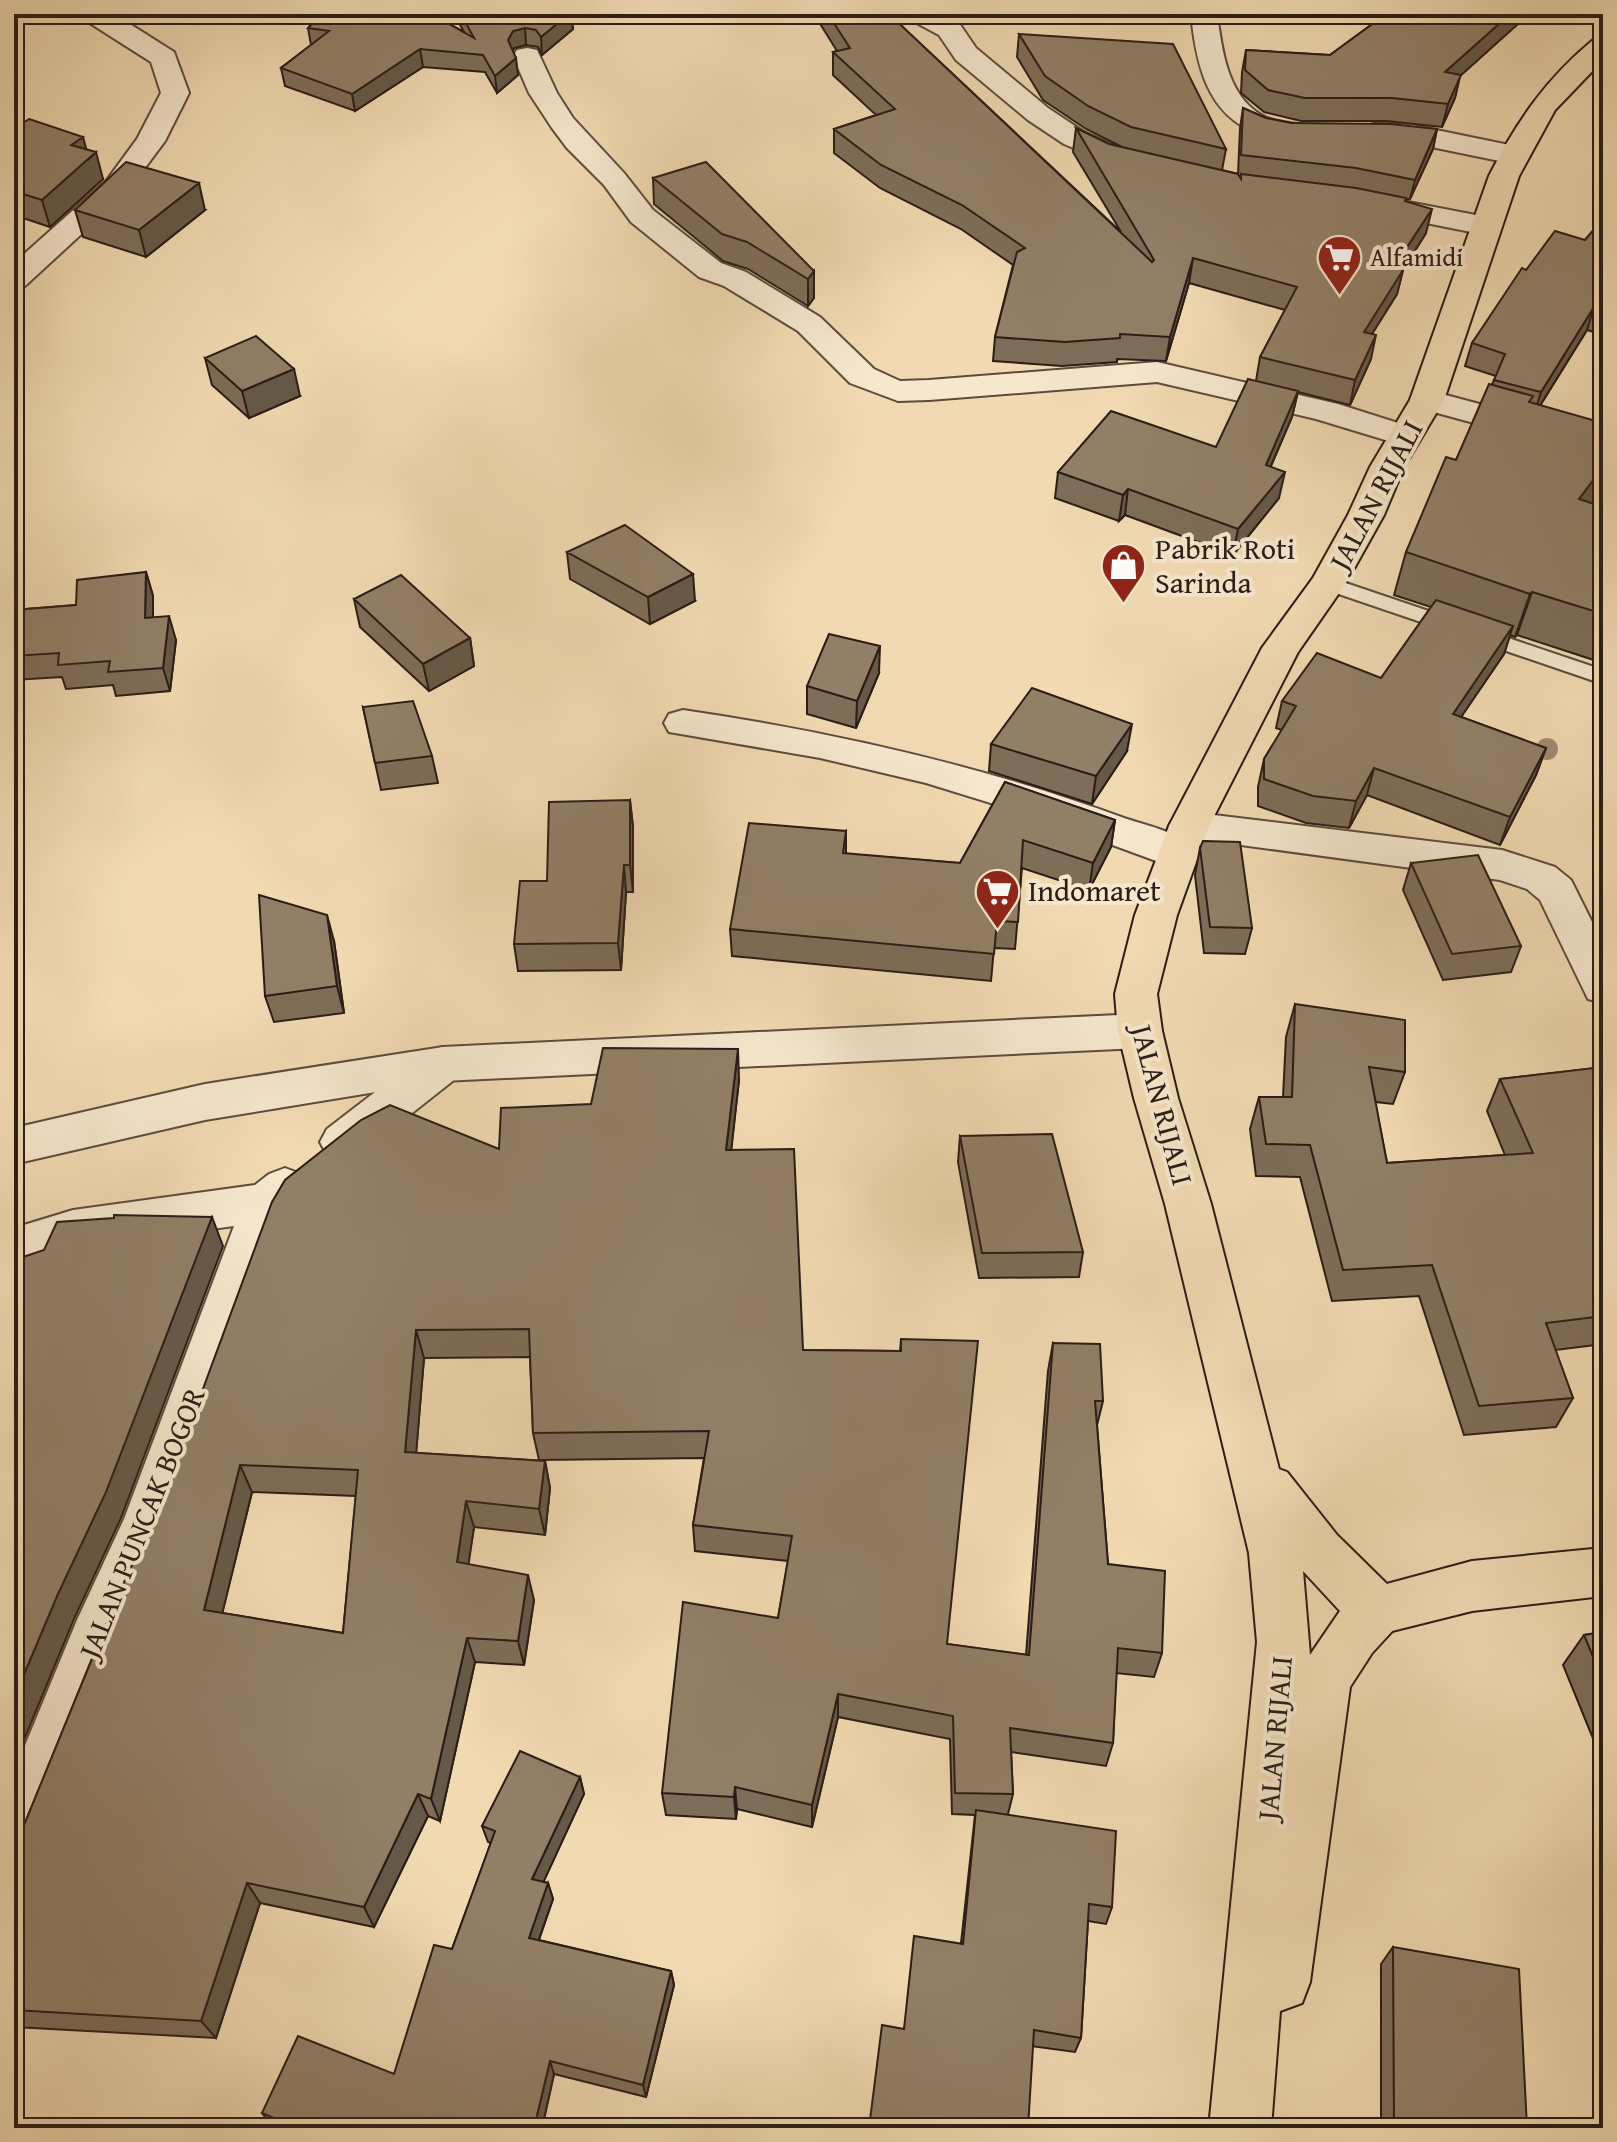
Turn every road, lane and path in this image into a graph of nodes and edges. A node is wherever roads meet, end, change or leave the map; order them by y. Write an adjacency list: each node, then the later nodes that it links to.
1 (95, 14): 12 (street)
2 (921, 14): 9 (street)
3 (1204, 14): 6 (street)
4 (1603, 46): 8 (main road, JALAN RIJALI)
5 (527, 56): 14 (street)
6 (1317, 132)
7 (1348, 133): 8 (street)
8 (1514, 155): 11 (main road, JALAN RIJALI)
9 (1152, 169)
10 (1351, 200): 11 (street)
11 (1486, 226): 13 (main road, JALAN RIJALI)
12 (14, 279)
13 (1427, 400): 14 (main road, JALAN RIJALI); 15 (street)
14 (1405, 436): 16 (main road, JALAN RIJALI)
15 (1603, 448)
16 (1328, 583): 17 (lane); 19 (main road, JALAN RIJALI)
17 (1603, 677)
18 (683, 723): 19 (street)
19 (1184, 840): 20 (street); 21 (main road, JALAN RIJALI)
20 (1603, 987)
21 (1140, 1031): 22 (street); 26 (main road, JALAN RIJALI)
22 (443, 1064): 23 (street); 24 (street)
23 (14, 1146)
24 (266, 1203): 25 (street); 29 (street, JALAN PUNCAK BOGOR)
25 (14, 1248)
26 (1254, 1466): 28 (main road); 30 (main road, JALAN RIJALI)
27 (1603, 1572): 28 (main road)
28 (1376, 1610): 31 (main road)
29 (14, 1840)
30 (1240, 2128)
31 (1265, 2128)

